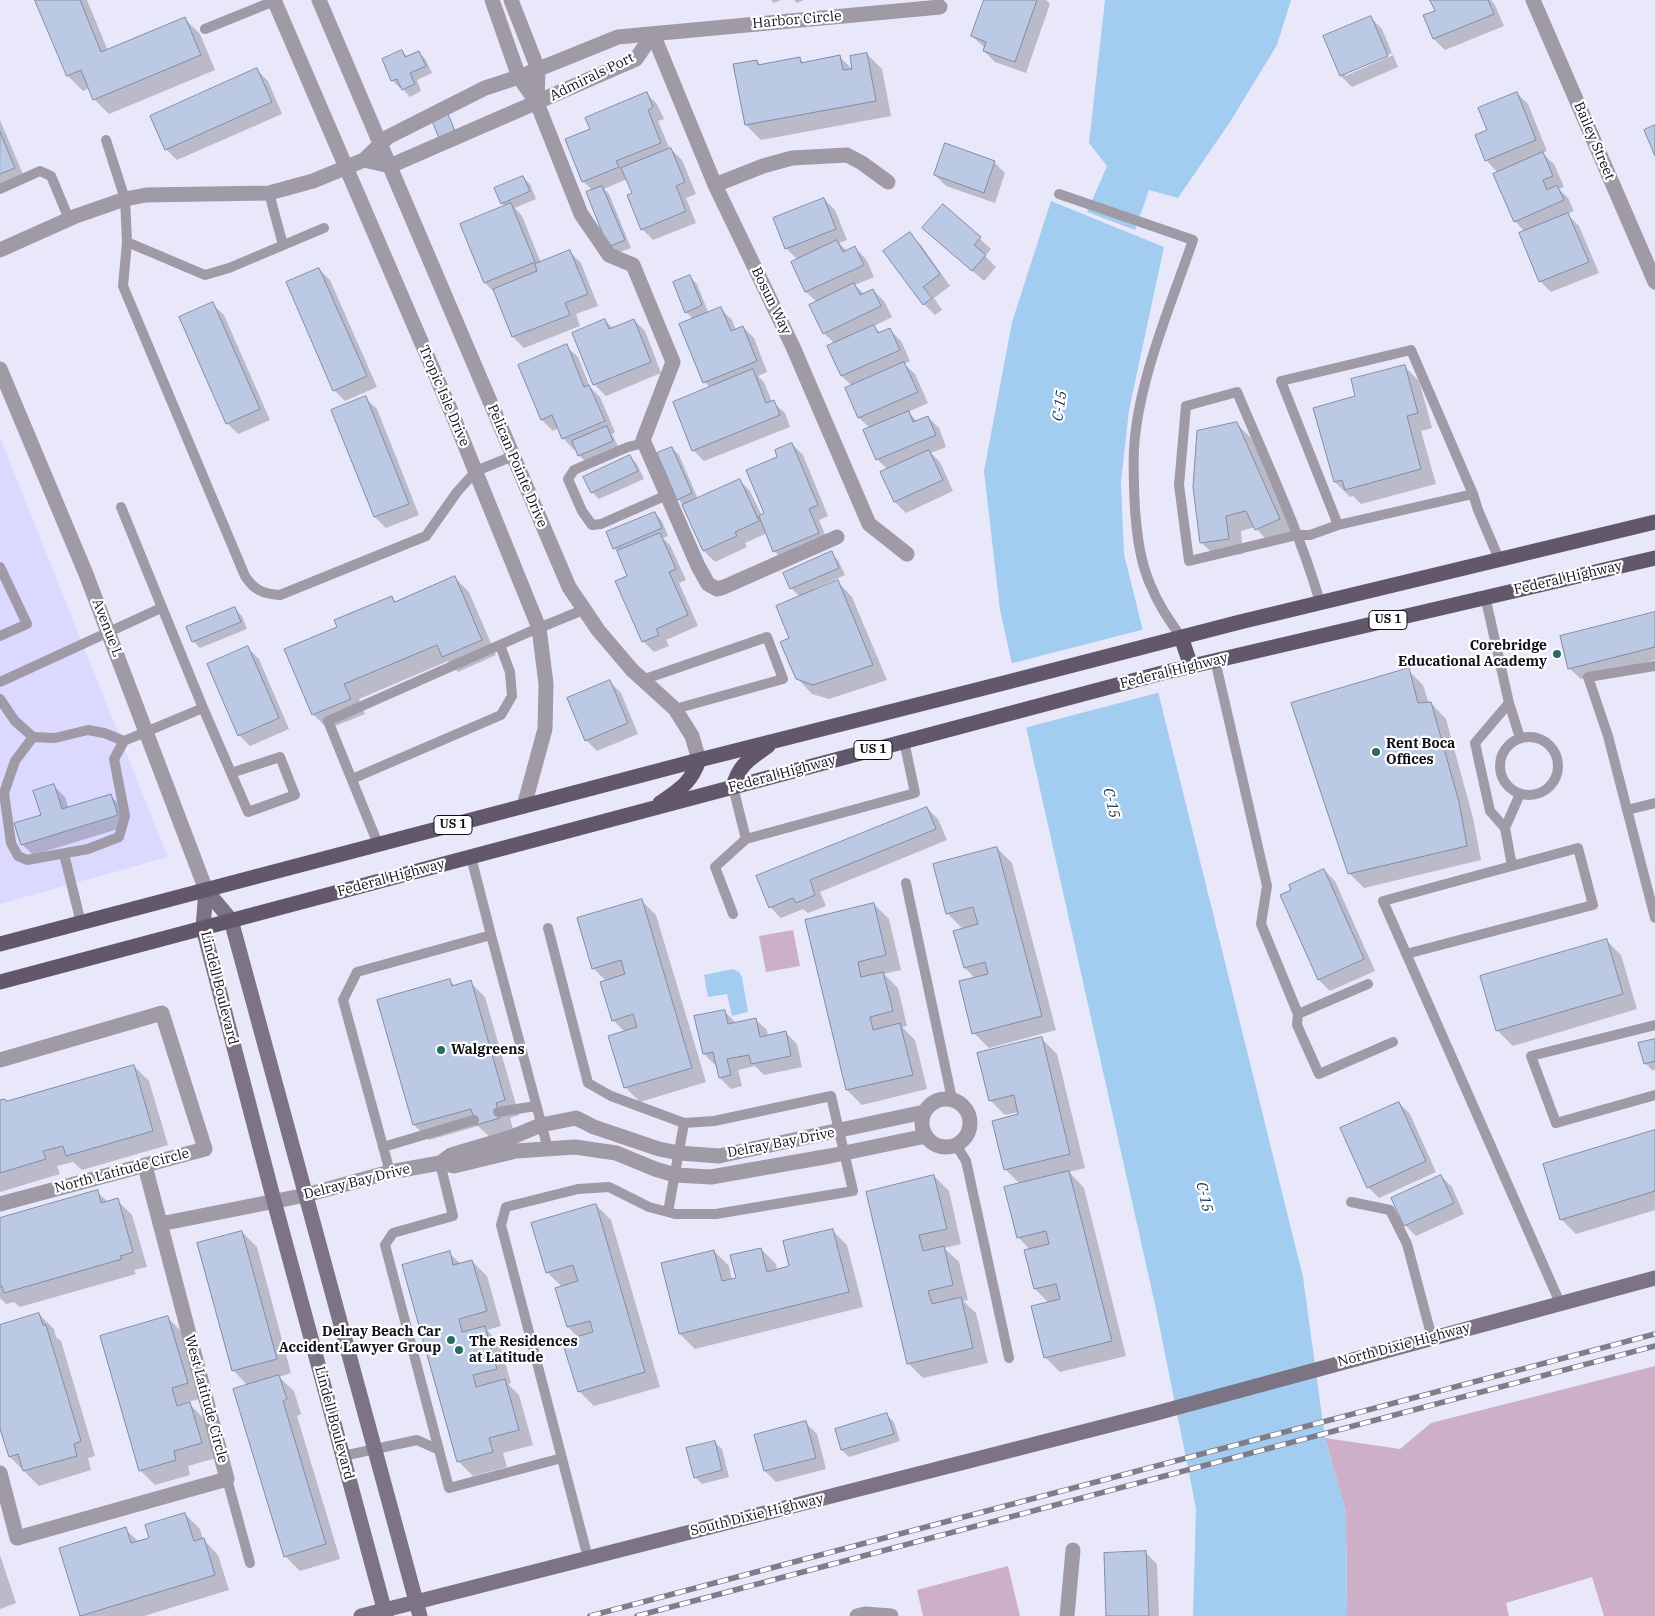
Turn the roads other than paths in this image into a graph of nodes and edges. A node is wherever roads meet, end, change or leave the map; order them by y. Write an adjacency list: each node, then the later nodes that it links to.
1 (274, 0): 7 (lane); 16 (street, Tropic Isle Drive)
2 (319, 0): 13 (street)
3 (492, 0): 10 (street)
4 (511, 0): 9 (street)
5 (1533, 0): 28 (street, Bailey Street)
6 (940, 7): 8 (street, Harbor Circle)
7 (205, 29)
8 (653, 34): 9 (street, Admirals Port); 11 (street, Admirals Port); 18 (street, Bosun Way)
9 (538, 70): 10 (street, Admirals Port); 11 (street)
10 (519, 77): 11 (street); 13 (street, Admirals Port)
11 (537, 103): 15 (street, Admirals Port); 30 (street)
12 (106, 140): 22 (lane)
13 (380, 143): 14 (street, Admirals Port); 15 (street, Pelican Pointe Drive)
14 (364, 160): 15 (street); 16 (street)
15 (390, 166): 31 (street, Pelican Pointe Drive)
16 (346, 168): 20 (street); 32 (street, Tropic Isle Drive)
17 (888, 182): 18 (street)
18 (715, 184): 41 (street, Bosun Way)
19 (0, 189): 23 (lane)
20 (269, 193): 22 (street); 26 (lane)
21 (1059, 194): 53 (lane)
22 (125, 200): 23 (street); 25 (lane)
23 (69, 219): 27 (street)
24 (324, 228): 26 (lane)
25 (127, 242): 26 (lane); 32 (lane)
26 (283, 245)
27 (0, 250)
28 (1655, 282)
29 (2, 377): 51 (street, Avenue L)
30 (644, 444): 34 (street); 34 (lane)
31 (513, 456): 32 (lane); 49 (street, Pelican Pointe Drive)
32 (476, 471): 50 (street, Tropic Isle Drive)
33 (1473, 494): 37 (lane); 37 (lane); 43 (lane)
34 (667, 495): 39 (street)
35 (121, 507): 48 (lane)
36 (1655, 522): 43 (main road, US 1)
37 (1338, 526): 38 (lane)
38 (1297, 535): 38 (lane); 47 (lane)
39 (837, 537)
40 (1655, 552): 45 (main road)
41 (907, 554)
42 (1655, 558): 45 (main road, Federal Highway / US 1)
43 (1499, 559): 47 (main road, US 1)
44 (0, 567): 52 (lane)
45 (1614, 567): 46 (main road, Federal Highway / US 1)
46 (1485, 596): 55 (main road, Federal Highway / US 1); 61 (lane)
47 (1320, 602): 53 (main road, US 1)
48 (161, 608): 51 (lane); 62 (lane)
49 (583, 610): 50 (lane); 58 (street, Pelican Pointe Drive)
50 (539, 628): 54 (lane); 76 (street, Tropic Isle Drive)
51 (108, 631): 59 (lane); 64 (street, Avenue L)
52 (0, 636)
53 (1181, 637): 56 (main road); 68 (main road, US 1)
54 (500, 645): 72 (lane); 72 (lane)
55 (1215, 660): 56 (main road, Federal Highway / US 1); 98 (lane)
56 (1191, 666): 69 (main road, Federal Highway / US 1)
57 (1655, 666): 78 (lane)
58 (642, 680): 63 (street, Pelican Pointe Drive); 63 (lane)
59 (0, 682)
60 (0, 699): 65 (lane)
61 (1509, 703): 66 (lane); 79 (lane)
62 (203, 708): 64 (lane); 71 (lane)
63 (674, 708): 70 (street, Pelican Pointe Drive)
64 (146, 732): 67 (lane); 86 (street, Avenue L)
65 (33, 737): 67 (lane); 82 (lane)
66 (1520, 738): 74 (lane); 74 (lane)
67 (124, 741): 82 (lane)
68 (776, 741): 70 (main road, US 1); 73 (main road)
69 (904, 741): 73 (main road, Federal Highway / US 1); 80 (lane)
70 (700, 760): 76 (main road, US 1); 77 (main road)
71 (232, 773): 71 (lane)
72 (352, 779): 81 (lane)
73 (733, 787): 77 (main road, Federal Highway / US 1); 80 (lane)
74 (1520, 794): 79 (lane)
75 (1655, 803): 78 (lane)
76 (524, 806): 81 (main road, US 1)
77 (653, 809): 83 (main road, Federal Highway / US 1)
78 (1627, 810): 88 (lane)
79 (1505, 828): 84 (lane)
80 (746, 839): 87 (lane)
81 (378, 844): 86 (main road, US 1)
82 (64, 854): 90 (lane)
83 (471, 857): 89 (main road, Federal Highway / US 1); 93 (lane)
84 (1512, 866): 95 (lane); 95 (lane)
85 (906, 883): 103 (lane)
86 (206, 890): 89 (street, Lindell Boulevard); 90 (main road, US 1); 91 (street, Lindell Boulevard)
87 (733, 914)
88 (1655, 918)
89 (231, 920): 91 (main road, Federal Highway / US 1); 121 (street, Lindell Boulevard)
90 (81, 923): 94 (main road, US 1)
91 (203, 928): 96 (main road, Federal Highway / US 1); 122 (street, Lindell Boulevard)
92 (548, 928): 108 (lane)
93 (492, 935): 104 (lane); 113 (lane)
94 (0, 944)
95 (1406, 954): 128 (lane)
96 (0, 982)
97 (1368, 984): 98 (lane)
98 (1298, 1014): 100 (lane)
99 (1655, 1024): 102 (lane)
100 (1393, 1042)
101 (0, 1060): 118 (street, North Latitude Circle)
102 (1655, 1096)
103 (952, 1099): 106 (street, Delray Bay Drive); 112 (street)
104 (536, 1106): 105 (lane); 109 (lane)
105 (498, 1112)
106 (924, 1112): 110 (street, Delray Bay Drive); 111 (street)
107 (474, 1120): 113 (lane)
108 (684, 1123): 110 (lane); 115 (lane)
109 (541, 1125): 114 (lane); 115 (street, Delray Bay Drive); 117 (street, Delray Bay Drive)
110 (839, 1131): 115 (street, Delray Bay Drive); 116 (lane)
111 (926, 1136): 112 (street); 116 (street, Delray Bay Drive)
112 (956, 1145): 130 (lane)
113 (383, 1147): 119 (lane)
114 (548, 1149): 117 (street, Delray Bay Drive); 120 (street, Delray Bay Drive)
115 (679, 1153): 120 (lane)
116 (845, 1153): 120 (street, Delray Bay Drive); 125 (lane)
117 (440, 1163): 119 (street, Delray Bay Drive); 133 (lane)
118 (145, 1166): 124 (street, North Latitude Circle); 126 (street, West Latitude Circle)
119 (390, 1172): 121 (street, Delray Bay Drive)
120 (675, 1176): 125 (lane)
121 (306, 1195): 122 (street, Delray Bay Drive); 132 (street, Lindell Boulevard)
122 (274, 1201): 126 (street, Delray Bay Drive); 134 (street, Lindell Boulevard)
123 (1351, 1202): 129 (lane)
124 (0, 1204)
125 (668, 1212): 135 (lane)
126 (160, 1224): 137 (street, West Latitude Circle)
127 (1655, 1278): 128 (street, North Dixie Highway)
128 (1560, 1303): 129 (street, North Dixie Highway)
129 (1432, 1338): 131 (street, North Dixie Highway)
130 (1009, 1358)
131 (1153, 1414): 139 (street, South Dixie Highway)
132 (374, 1448): 133 (lane); 134 (lane); 141 (street, Lindell Boulevard)
133 (439, 1450): 135 (lane)
134 (343, 1456): 142 (street, Lindell Boulevard)
135 (562, 1458): 139 (lane)
136 (0, 1473): 137 (street, West Latitude Circle)
137 (227, 1479): 140 (lane)
138 (1073, 1550): 146 (street)
139 (588, 1558): 141 (street, South Dixie Highway)
140 (250, 1562)
141 (418, 1609): 142 (street, South Dixie Highway)
142 (385, 1613): 143 (street, South Dixie Highway)
143 (361, 1616)
144 (857, 1616): 145 (street)
145 (891, 1616)
146 (1067, 1616)

